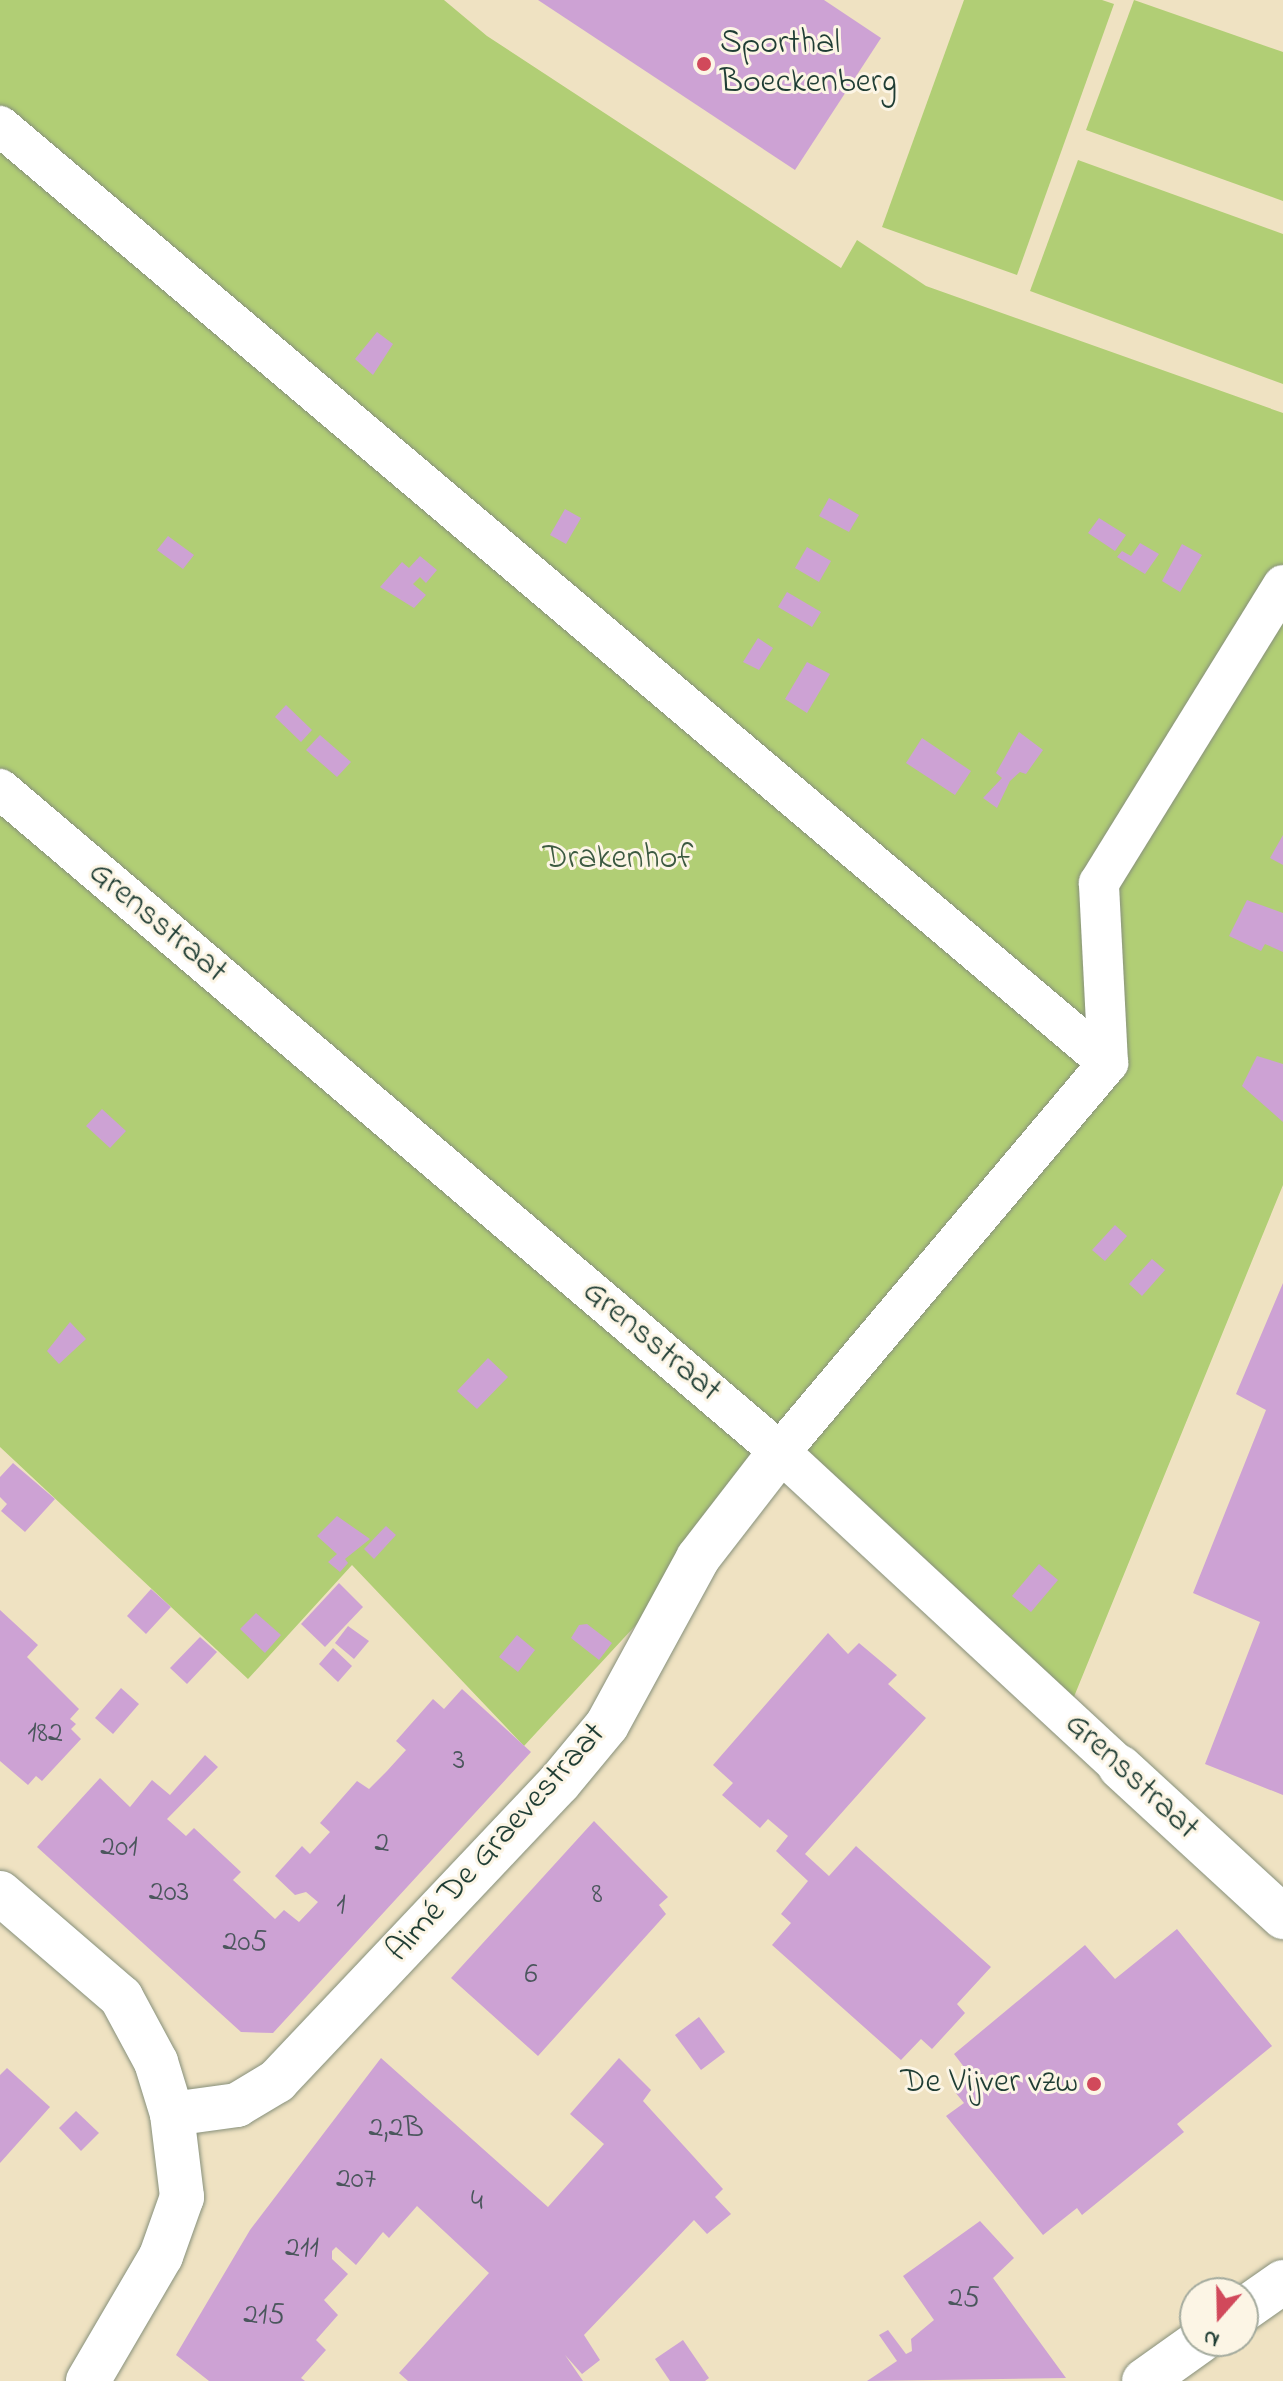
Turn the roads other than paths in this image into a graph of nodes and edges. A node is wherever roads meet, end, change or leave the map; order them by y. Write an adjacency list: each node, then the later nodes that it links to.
1 (3, 135): 4 (street)
2 (1283, 585): 4 (street)
3 (0, 789): 5 (street, Grensstraat)
4 (1108, 1063): 5 (street)
5 (780, 1452): 6 (street, Grensstraat); 9 (street, Aimé De Graevestraat)
6 (1120, 1767): 8 (street, Grensstraat)
7 (3, 1902): 9 (street)
8 (1283, 1917)
9 (172, 2114): 13 (street)
10 (1283, 2282): 11 (street)
11 (1259, 2299)
12 (1179, 2356): 14 (street)
13 (88, 2381)
14 (1144, 2381)

